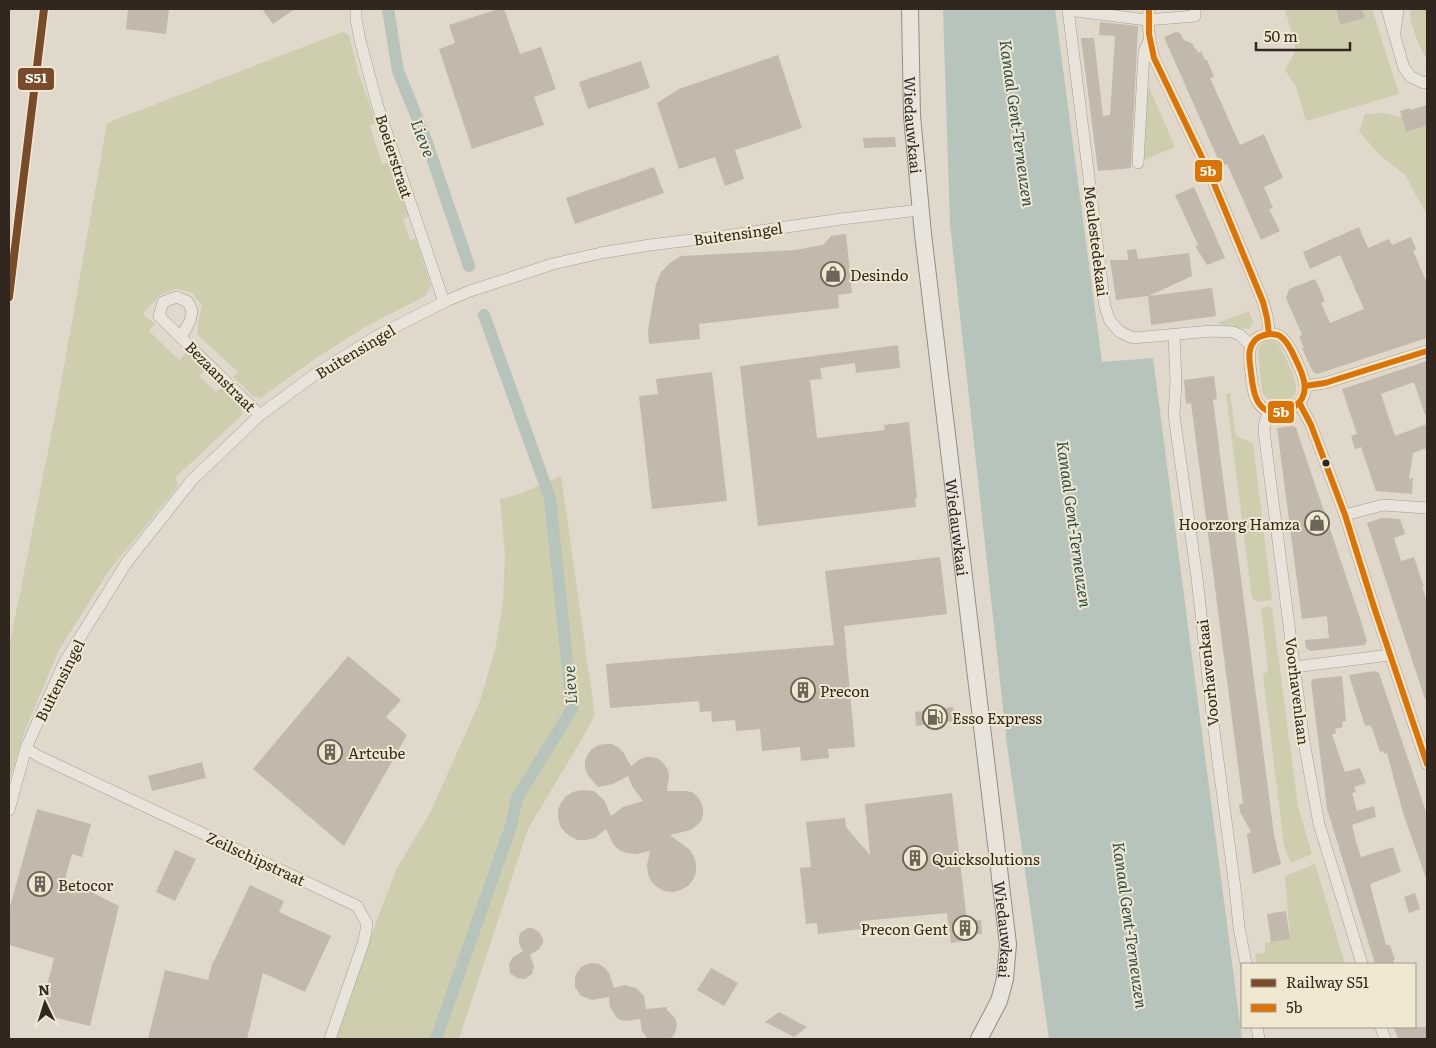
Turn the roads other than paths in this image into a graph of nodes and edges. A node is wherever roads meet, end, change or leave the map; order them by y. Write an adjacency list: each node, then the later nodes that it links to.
1 (356, 9): 13 (street, Boeierstraat)
2 (910, 9): 12 (main road, Wiedauwkaai)
3 (1195, 9): 7 (street)
4 (1387, 9): 8 (street)
5 (1398, 9): 8 (street)
6 (1068, 10): 7 (street); 16 (street, Meulestedekaai)
7 (1148, 14): 9 (street)
8 (1395, 35): 10 (street)
9 (1149, 41): 11 (street); 14 (street)
10 (1427, 82)
11 (1138, 163)
12 (920, 210): 13 (street, Buitensingel); 33 (main road, Wiedauwkaai)
13 (444, 302): 22 (street, Buitensingel)
14 (1269, 334): 17 (street); 19 (street)
15 (181, 337): 22 (street, Bezaanstraat)
16 (1174, 339): 17 (street, Meulestedekaai); 30 (street, Voorhavenkaai)
17 (1251, 346): 21 (street)
18 (1427, 351): 19 (street)
19 (1305, 386): 20 (street)
20 (1300, 404): 21 (street); 24 (street)
21 (1268, 412): 26 (street, Voorhavenlaan)
22 (260, 415): 27 (street, Buitensingel)
23 (1427, 508): 24 (street)
24 (1345, 515): 25 (street)
25 (1390, 655): 26 (street); 28 (street)
26 (1294, 667): 31 (street, Voorhavenlaan)
27 (26, 748): 29 (street, Buitensingel); 32 (street, Zeilschipstraat)
28 (1427, 764)
29 (9, 810)
30 (1246, 963)
31 (1362, 963)
32 (330, 1039)
33 (979, 1039)

